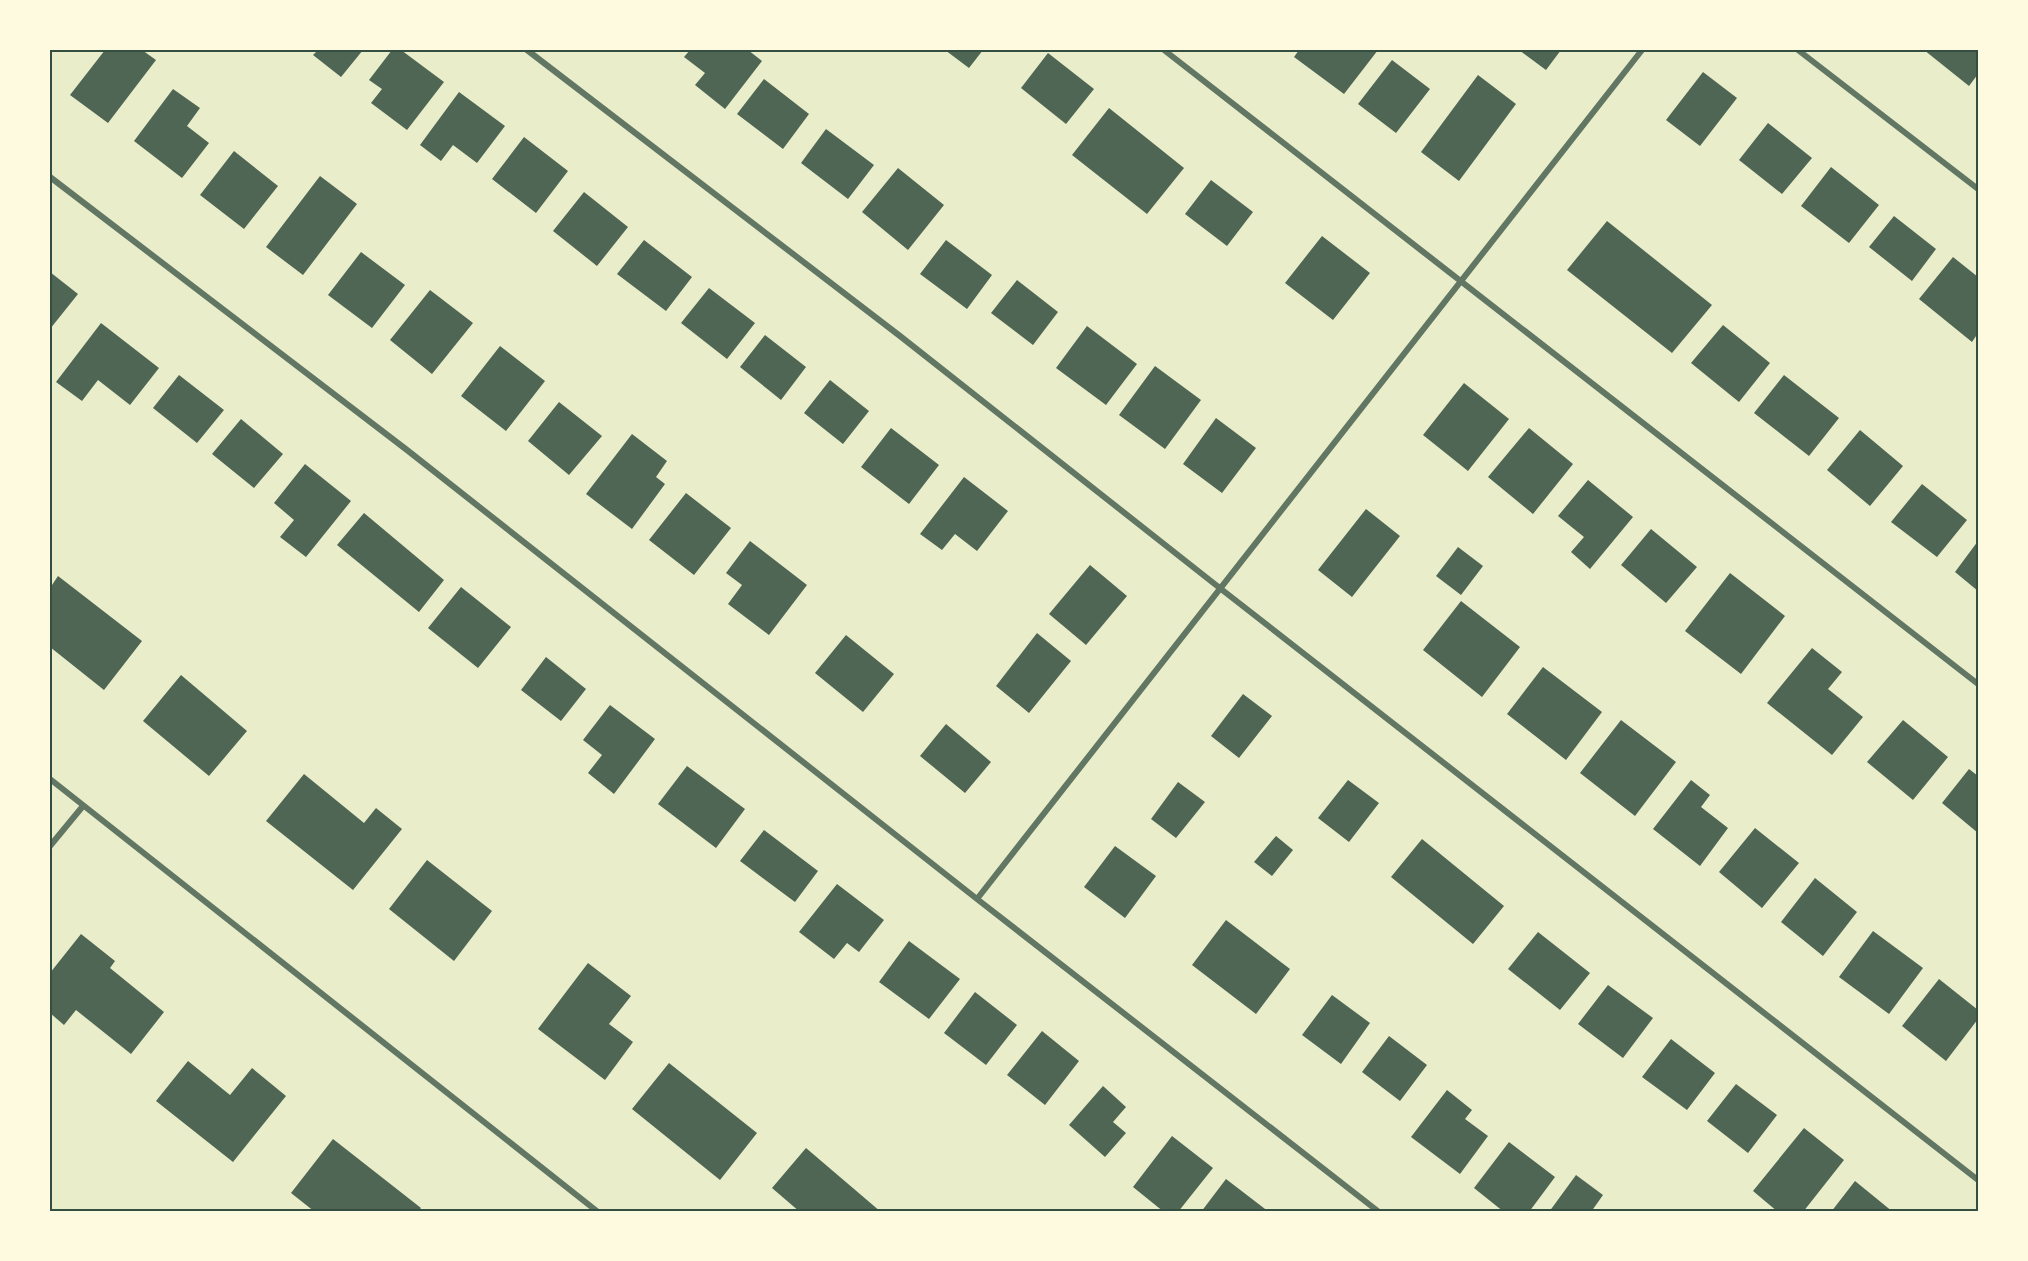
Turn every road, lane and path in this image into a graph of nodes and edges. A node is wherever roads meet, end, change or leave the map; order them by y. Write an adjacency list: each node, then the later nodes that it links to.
1 (527, 50): 8 (street)
2 (1164, 50): 7 (street)
3 (1642, 50): 7 (street)
4 (1798, 50): 6 (street)
5 (50, 177): 13 (street)
6 (1978, 189)
7 (1462, 281): 8 (street); 9 (street)
8 (1221, 589): 13 (street); 14 (street)
9 (1978, 684)
10 (50, 779): 11 (street)
11 (83, 806): 12 (street); 15 (street)
12 (50, 846)
13 (977, 899): 16 (street)
14 (1978, 1180)
15 (598, 1212)
16 (1379, 1212)

